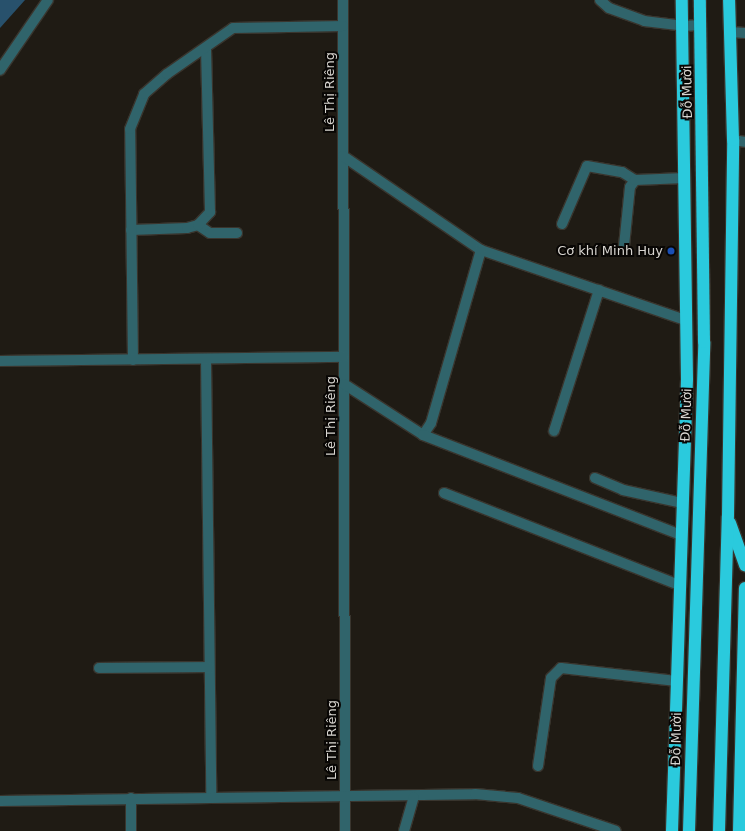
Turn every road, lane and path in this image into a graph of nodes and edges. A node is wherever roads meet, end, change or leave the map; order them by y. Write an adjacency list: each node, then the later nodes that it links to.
1 (48, 0): 13 (street)
2 (343, 0): 8 (street, Lê Thị Riêng)
3 (600, 0): 9 (street)
4 (682, 0): 9 (highway, Đỗ Mười)
5 (700, 0): 7 (highway, Đỗ Mười)
6 (729, 0): 10 (highway)
7 (701, 25): 9 (street); 56 (highway, Đỗ Mười)
8 (343, 26): 12 (street); 16 (street, Lê Thị Riêng)
9 (682, 26): 17 (highway, Đỗ Mười)
10 (730, 32): 11 (street); 14 (highway)
11 (745, 33)
12 (206, 49): 20 (street); 21 (street)
13 (0, 70)
14 (733, 140): 15 (street); 37 (highway)
15 (745, 142)
16 (343, 156): 24 (street); 27 (street, Lê Thị Riêng)
17 (685, 178): 18 (street); 26 (highway, Đỗ Mười)
18 (635, 180): 19 (street); 23 (street)
19 (562, 224)
20 (198, 225): 21 (street); 22 (street)
21 (132, 230): 29 (street)
22 (237, 233)
23 (624, 246)
24 (481, 250): 25 (street); 33 (street)
25 (599, 290): 26 (street); 32 (street)
26 (686, 320): 36 (highway, Đỗ Mười)
27 (344, 357): 28 (street); 31 (street, Lê Thị Riêng)
28 (206, 359): 29 (street); 42 (street)
29 (133, 360): 30 (street)
30 (0, 361)
31 (344, 384): 33 (street); 46 (street, Lê Thị Riêng)
32 (554, 430)
33 (423, 435): 38 (street)
34 (595, 478): 36 (street)
35 (444, 493): 40 (street)
36 (682, 503): 38 (highway, Đỗ Mười)
37 (728, 516): 39 (highway); 57 (highway)
38 (681, 535): 40 (highway, Đỗ Mười)
39 (745, 565)
40 (679, 585): 44 (highway, Đỗ Mười)
41 (745, 588): 58 (highway)
42 (209, 667): 43 (street); 49 (street)
43 (99, 668)
44 (676, 681): 45 (street); 55 (highway, Đỗ Mười)
45 (538, 766)
46 (345, 796): 47 (street); 49 (street); 52 (street, Lê Thị Riêng)
47 (414, 797): 53 (street); 54 (street)
48 (131, 798): 49 (street); 50 (street); 51 (street)
49 (211, 798)
50 (0, 801)
51 (131, 831)
52 (345, 831)
53 (404, 831)
54 (616, 831)
55 (672, 831)
56 (689, 831)
57 (719, 831)
58 (739, 831)

